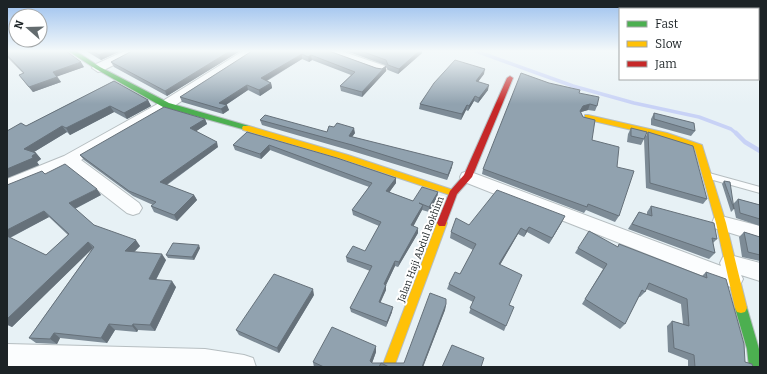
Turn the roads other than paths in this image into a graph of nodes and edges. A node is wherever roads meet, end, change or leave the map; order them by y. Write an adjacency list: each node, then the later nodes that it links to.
1 (98, 68): 4 (street)
2 (224, 68): 4 (street)
3 (510, 78): 8 (street, Jalan Haji Abdul Rokhim)
4 (166, 105): 6 (street); 11 (street)
5 (588, 117): 7 (street)
6 (70, 160): 9 (street); 12 (street)
7 (706, 176): 10 (lane); 13 (street)
8 (468, 177): 11 (street, Jalan Haji Abdul Rokhim); 15 (street)
9 (7, 186)
10 (760, 190)
11 (453, 194): 20 (street, Jalan Haji Abdul Rokhim)
12 (132, 208)
13 (722, 222): 14 (street); 15 (street)
14 (760, 234)
15 (732, 271): 16 (street); 21 (street)
16 (760, 272)
17 (7, 356): 18 (street)
18 (59, 362): 19 (street)
19 (244, 367)
20 (388, 367)
21 (755, 367)

